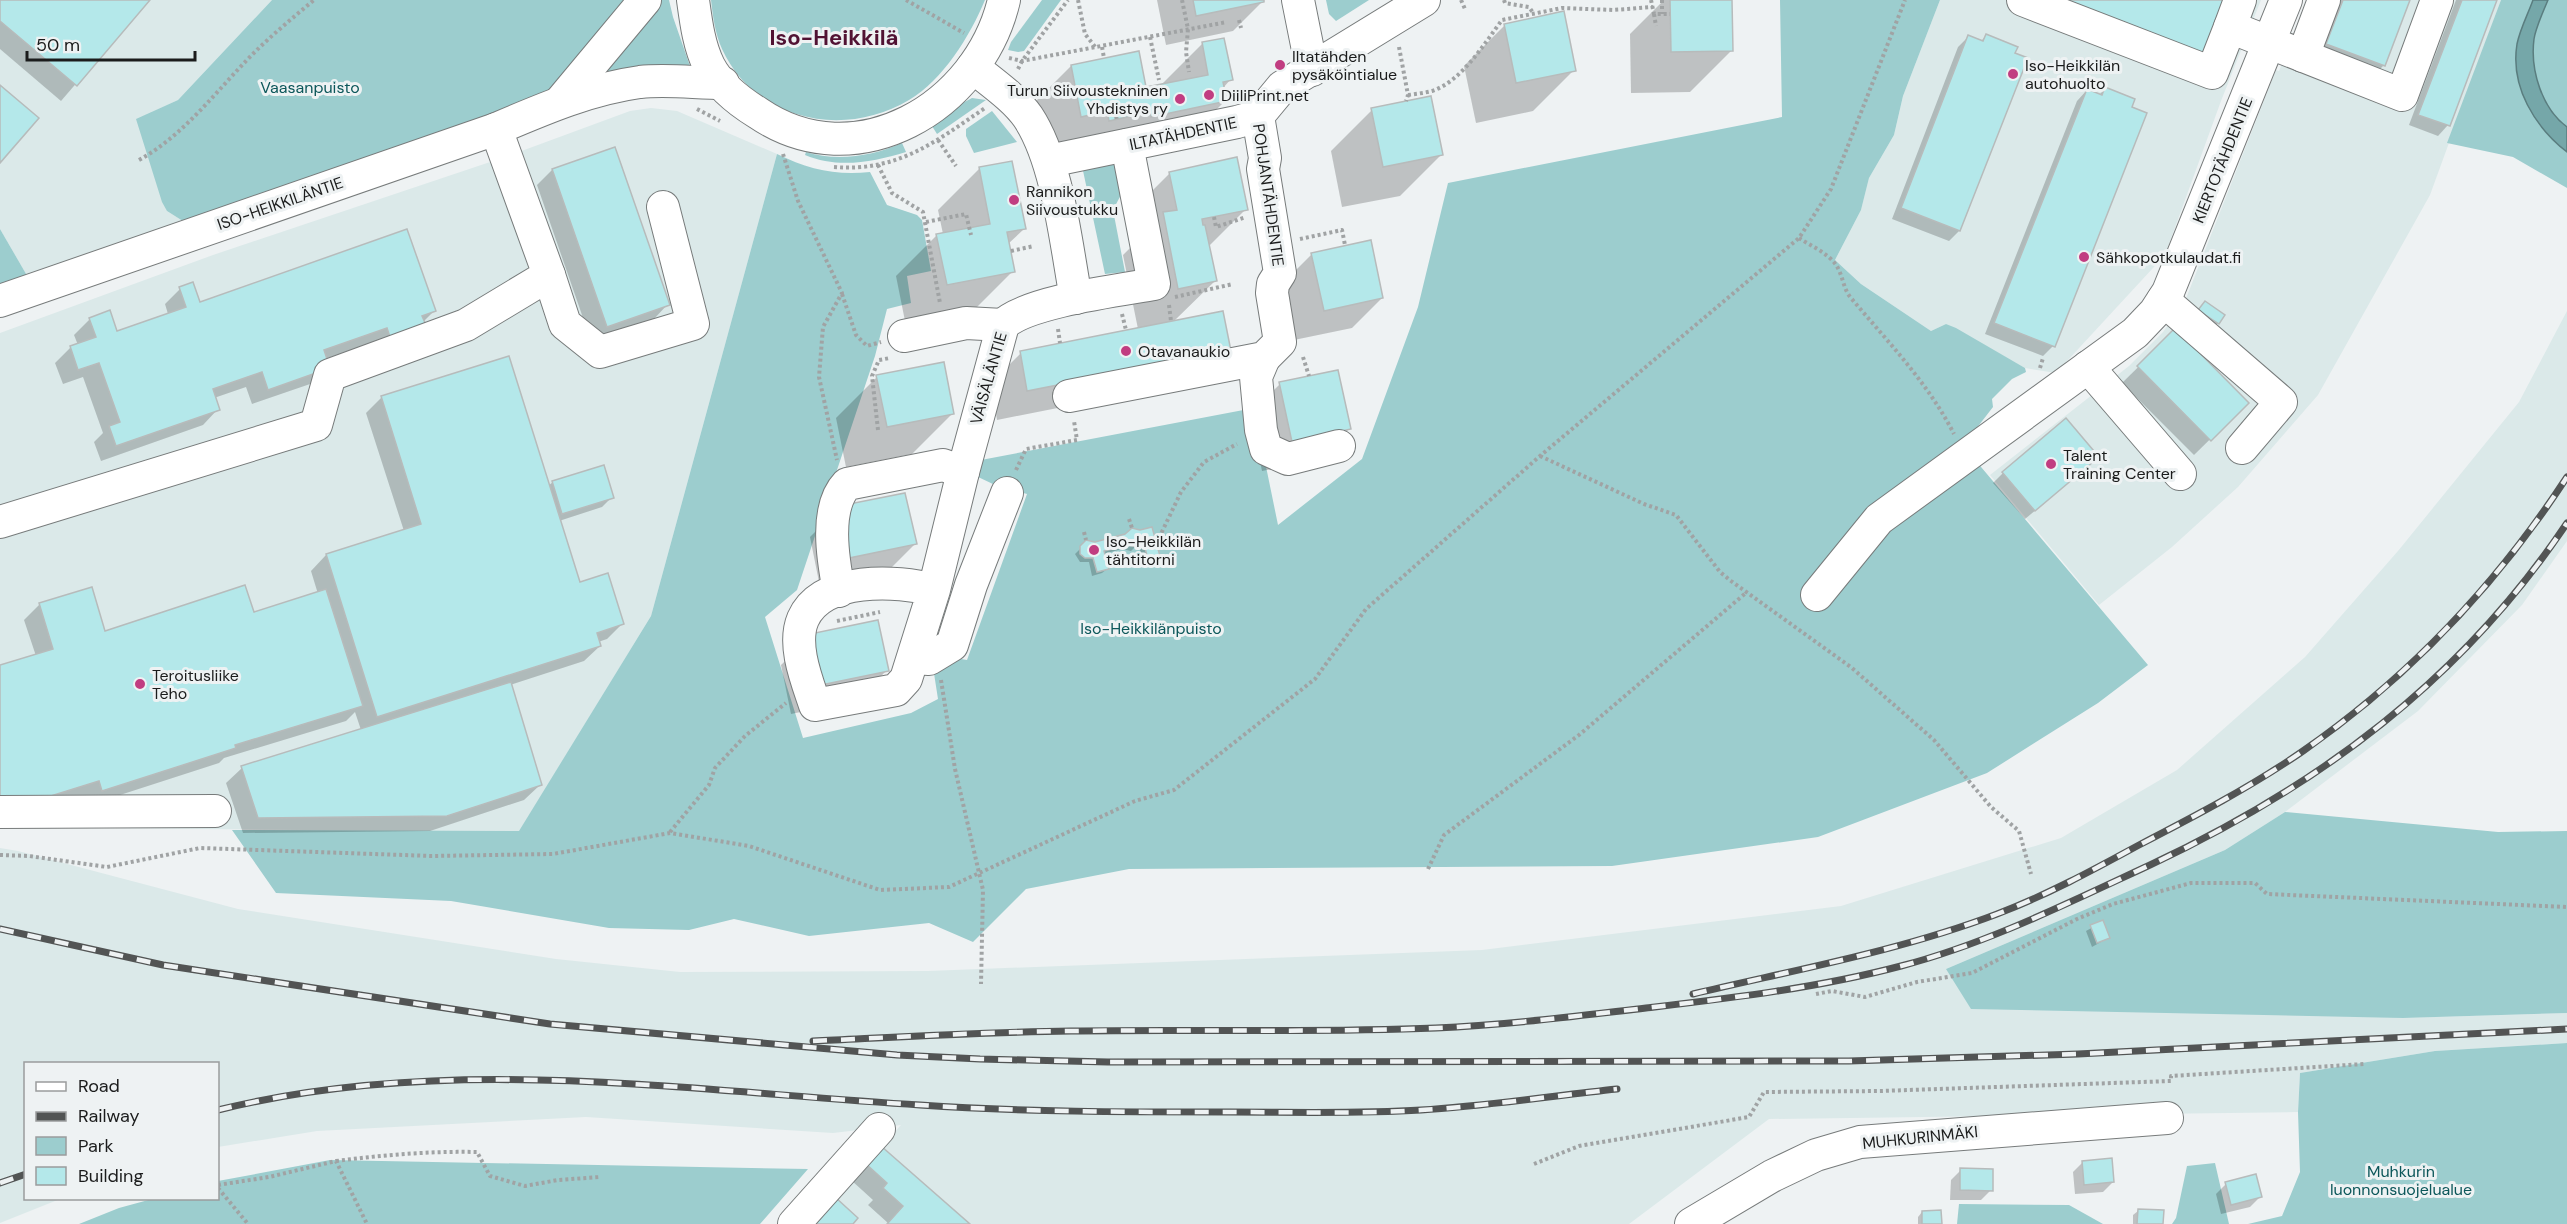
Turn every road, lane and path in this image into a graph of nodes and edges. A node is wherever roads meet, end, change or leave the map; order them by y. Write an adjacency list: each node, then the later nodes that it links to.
1 (314, 0): 56 (path)
2 (645, 0): 49 (street, ISO-HEIKKILÄNTIE)
3 (693, 0): 46 (street)
4 (906, 0): 32 (path)
5 (1004, 0): 41 (street)
6 (1068, 0): 40 (path)
7 (1078, 0): 37 (path)
8 (1182, 0): 31 (path)
9 (1298, 0): 42 (street)
10 (1424, 0): 42 (street, ILTATÄHDENTIE)
11 (1461, 0): 21 (path)
12 (1504, 0): 22 (path)
13 (1651, 0): 20 (path)
14 (1662, 0): 24 (path)
15 (1905, 0): 65 (path)
16 (2023, 0): 26 (street)
17 (2286, 0): 34 (street, KIERTOTÄHDENTIE)
18 (2324, 0): 38 (street)
19 (2437, 0): 38 (street)
20 (1653, 7): 22 (path); 23 (path)
21 (1465, 9)
22 (1537, 14): 47 (path)
23 (1654, 14): 24 (path); 29 (path)
24 (1662, 14): 25 (path)
25 (1670, 14)
26 (2235, 14): 34 (street)
27 (1239, 20): 30 (path)
28 (1227, 22): 31 (path)
29 (1656, 26)
30 (1241, 28)
31 (1188, 29): 33 (path); 43 (path)
32 (966, 34)
33 (1150, 37): 35 (path); 45 (path)
34 (2269, 43): 38 (street); 76 (street, KIERTOTÄHDENTIE)
35 (1102, 46): 37 (path); 39 (path)
36 (1399, 47): 47 (path)
37 (1096, 48): 40 (path)
38 (2303, 56)
39 (1104, 58)
40 (1022, 61): 44 (path)
41 (973, 68): 46 (street); 57 (street)
42 (1312, 70): 51 (street, ILTATÄHDENTIE)
43 (1189, 72)
44 (1015, 78)
45 (1159, 80)
46 (723, 83): 49 (street, ISO-HEIKKILÄNTIE)
47 (1408, 95): 48 (path)
48 (1406, 101)
49 (560, 102): 52 (street, ISO-HEIKKILÄNTIE)
50 (1115, 110): 53 (path)
51 (1258, 116): 53 (street, ILTATÄHDENTIE); 86 (street, POHJANTÄHDENTIE)
52 (496, 129): 70 (street); 77 (street, ISO-HEIKKILÄNTIE)
53 (1122, 132): 57 (street, ILTATÄHDENTIE); 74 (street)
54 (939, 140): 59 (path)
55 (782, 151): 73 (path)
56 (140, 160)
57 (1049, 161): 74 (street)
58 (878, 165): 62 (path)
59 (956, 166)
60 (663, 207): 70 (street)
61 (1214, 217): 63 (path)
62 (926, 222): 64 (path); 82 (path)
63 (1216, 227)
64 (971, 235)
65 (1799, 238): 95 (path); 96 (path)
66 (1293, 240): 67 (path)
67 (1346, 245)
68 (1034, 246): 69 (path)
69 (1011, 251)
70 (549, 275): 102 (street)
71 (1233, 284): 72 (path)
72 (1174, 286)
73 (842, 293): 84 (path); 99 (path)
74 (1076, 298): 81 (street, VÄISÄLÄNTIE)
75 (1167, 299): 79 (path)
76 (2163, 300): 87 (street, KIERTOTÄHDENTIE); 94 (street)
77 (0, 301)
78 (1121, 310): 83 (path)
79 (1171, 321)
80 (1056, 322): 85 (path)
81 (1003, 326): 82 (street); 97 (street, VÄISÄLÄNTIE)
82 (945, 327): 84 (street)
83 (1126, 330)
84 (904, 336)
85 (1060, 343)
86 (1282, 352): 89 (path); 90 (street); 92 (street)
87 (2088, 367): 95 (street, KIERTOTÄHDENTIE); 98 (street)
88 (875, 370): 91 (path)
89 (1309, 376)
90 (1069, 396): 100 (path)
91 (878, 430)
92 (1261, 430): 93 (street); 105 (path)
93 (1340, 446)
94 (2242, 448)
95 (1967, 455): 109 (street, KIERTOTÄHDENTIE)
96 (1540, 456): 108 (path); 121 (path)
97 (963, 472): 99 (street); 107 (street, VÄISÄLÄNTIE)
98 (2180, 474)
99 (838, 493): 110 (street)
100 (1006, 493): 114 (street)
101 (1129, 519): 103 (path)
102 (0, 522)
103 (1132, 528)
104 (1084, 532): 106 (path)
105 (1159, 538)
106 (1086, 540)
107 (934, 590): 110 (street); 114 (street, VÄISÄLÄNTIE)
108 (1747, 592): 120 (path); 122 (path)
109 (1817, 595)
110 (841, 605): 113 (path); 115 (street)
111 (883, 612): 112 (path)
112 (854, 618)
113 (846, 627)
114 (926, 657): 115 (street); 121 (path)
115 (810, 691): 118 (path)
116 (215, 811): 117 (street)
117 (0, 812)
118 (670, 833): 119 (path); 121 (path)
119 (0, 855)
120 (1428, 869)
121 (979, 872): 124 (path)
122 (2031, 874)
123 (2567, 907): 125 (path)
124 (981, 984)
125 (1816, 994)
126 (2364, 1064): 130 (path)
127 (2167, 1118): 137 (street, MUHKURINMÄKI)
128 (879, 1130): 136 (street)
129 (336, 1161): 131 (path); 132 (path); 135 (path)
130 (1534, 1164)
131 (600, 1177)
132 (219, 1187)
133 (219, 1188): 134 (path)
134 (248, 1224)
135 (367, 1224)
136 (794, 1224)
137 (1692, 1224)

